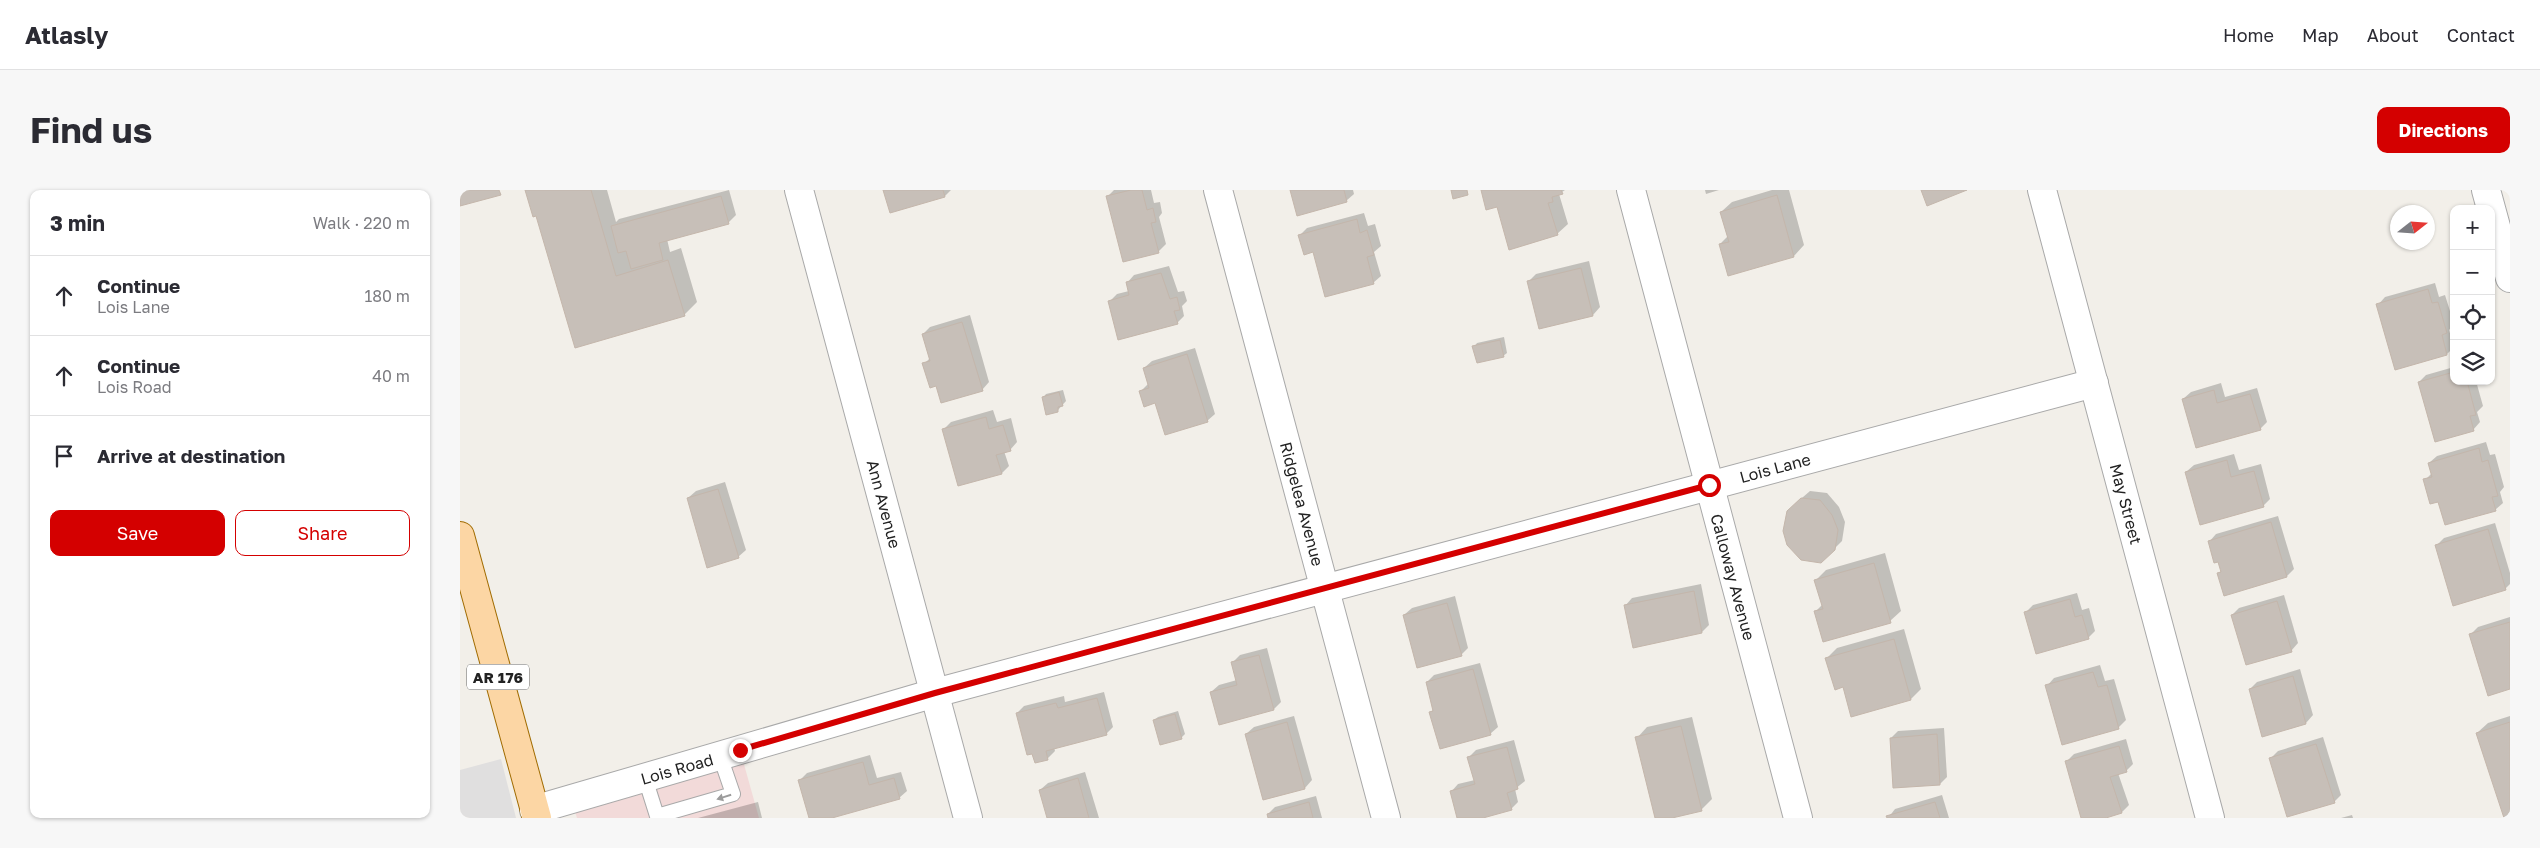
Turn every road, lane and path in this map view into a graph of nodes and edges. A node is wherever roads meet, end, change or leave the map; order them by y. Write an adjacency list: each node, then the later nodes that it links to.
1 (799, 190): 12 (street, Ann Avenue)
2 (1218, 190): 11 (street, Ridgelea Avenue)
3 (1631, 190): 9 (street, Calloway Avenue)
4 (2042, 190): 8 (street, May Street)
5 (2486, 190): 6 (street)
6 (2505, 239): 7 (street)
7 (2510, 278)
8 (2094, 384): 9 (street, Lois Lane); 20 (street, May Street)
9 (1709, 485): 11 (street, Lois Lane); 19 (street, Calloway Avenue)
10 (460, 536): 15 (main road, AR 176)
11 (1325, 589): 12 (street, Lois Lane); 18 (street, Ridgelea Avenue)
12 (935, 693): 13 (street, Lois Road); 17 (street, Ann Avenue)
13 (720, 756): 14 (street, Lois Road); 16 (lane, one-way to 16)
14 (646, 778): 15 (street, Lois Road); 16 (lane)
15 (536, 814)
16 (656, 817)
17 (968, 818)
18 (1386, 818)
19 (1798, 818)
20 (2210, 818)

